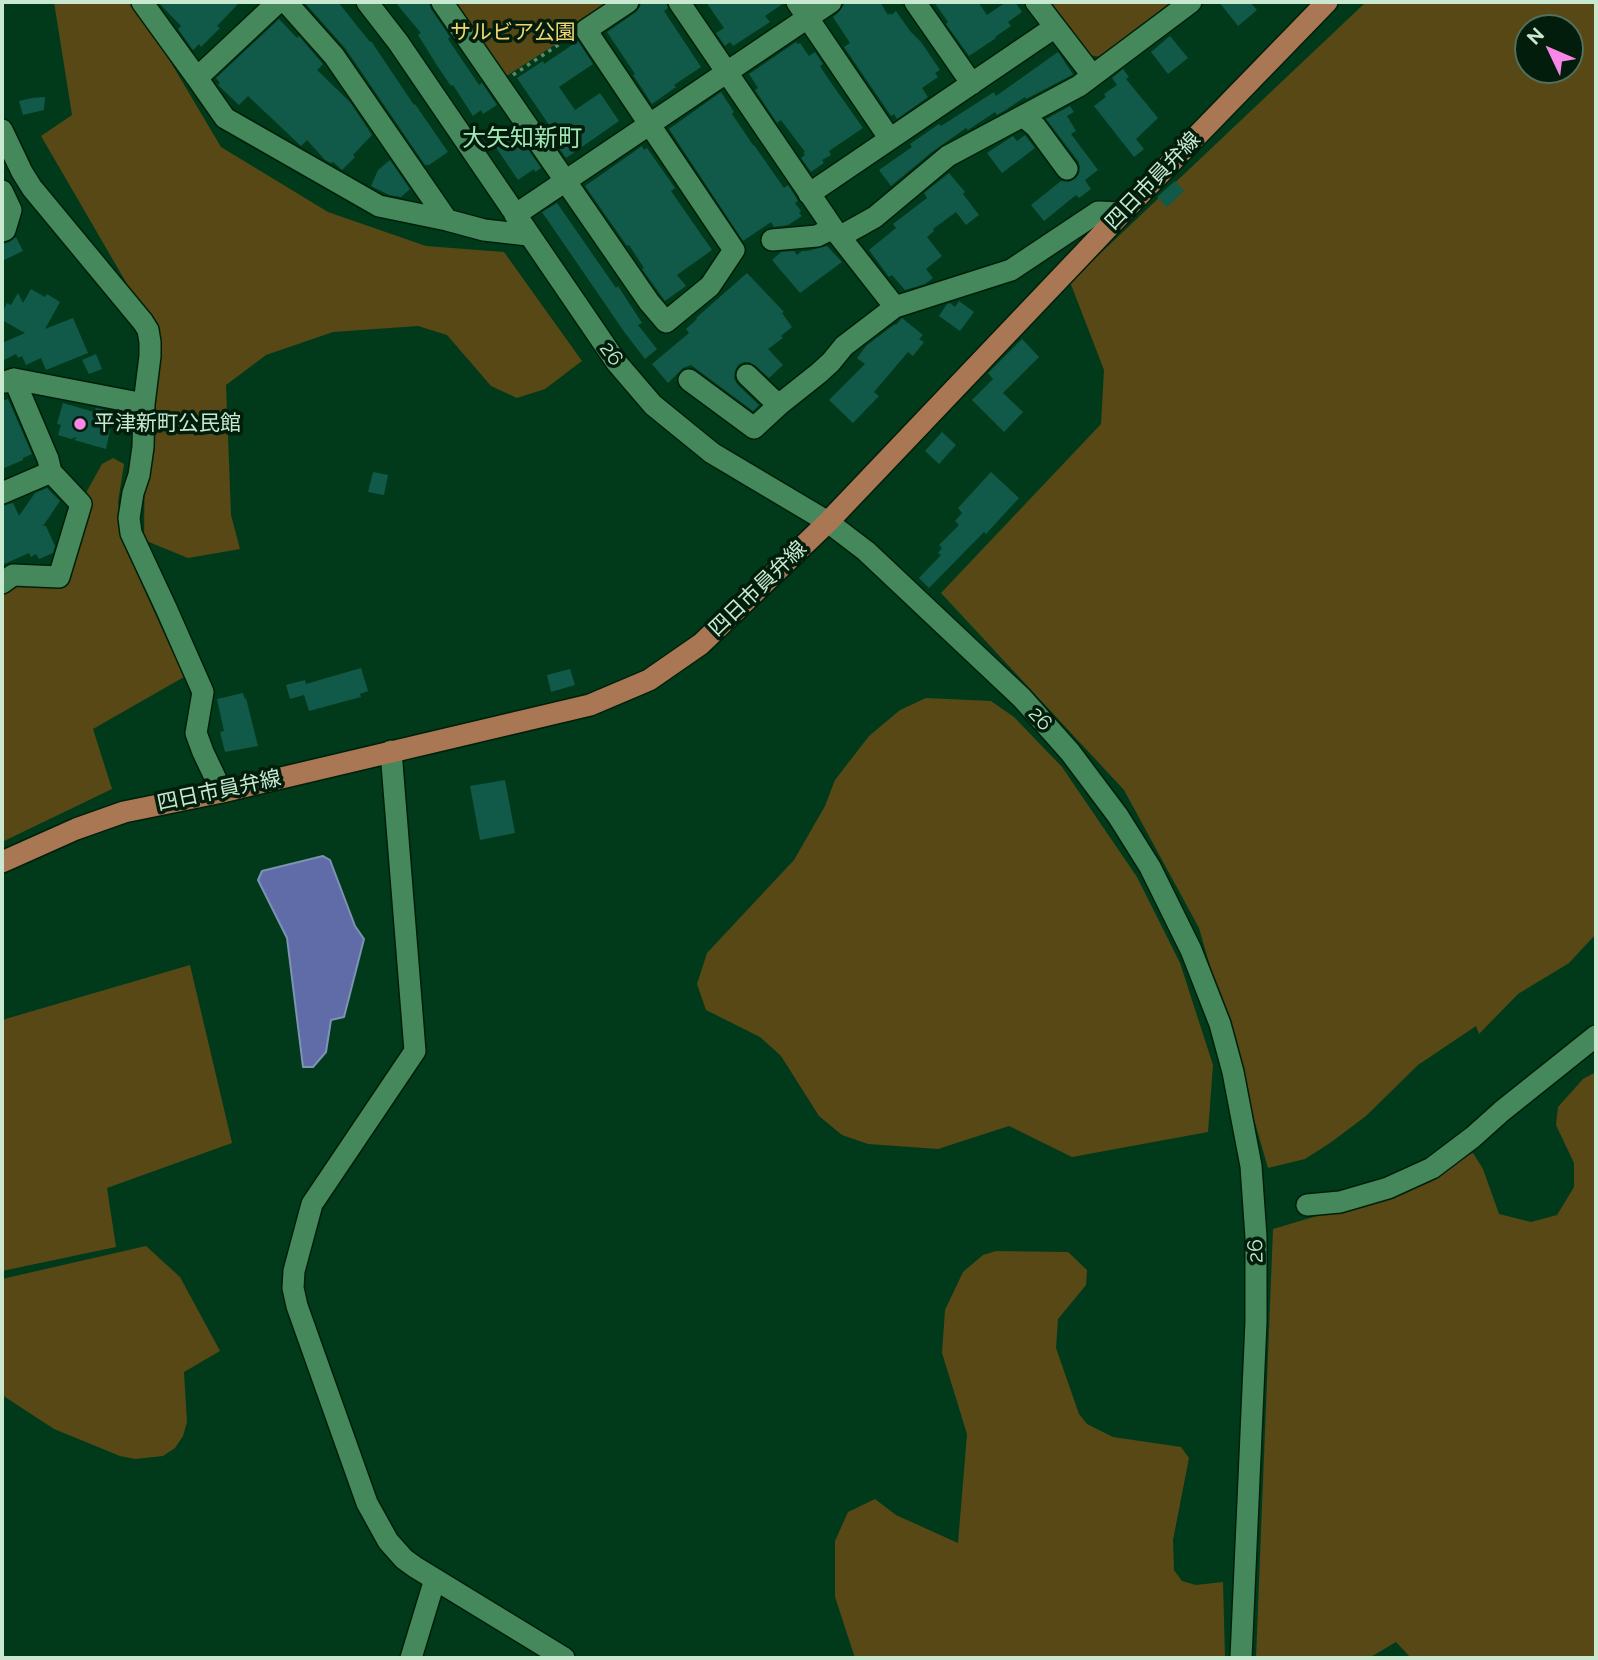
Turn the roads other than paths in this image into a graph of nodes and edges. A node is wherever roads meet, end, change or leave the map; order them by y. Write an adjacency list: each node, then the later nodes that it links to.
1 (142, 2): 17 (street)
2 (278, 2): 17 (street)
3 (286, 2): 29 (street)
4 (367, 2): 28 (street, 26)
5 (442, 2): 24 (street)
6 (628, 2): 20 (street)
7 (679, 2): 15 (street)
8 (831, 2): 13 (street)
9 (915, 2): 18 (street)
10 (1036, 2): 14 (street)
11 (1191, 2): 16 (street)
12 (1327, 2): 27 (main road, 四日市員弁線)
13 (803, 10): 15 (street); 22 (street)
14 (1055, 27): 16 (street); 18 (street)
15 (727, 73): 20 (street); 26 (street)
16 (1092, 75): 19 (street)
17 (197, 78): 29 (street)
18 (972, 84): 22 (street)
19 (1023, 116): 23 (street); 31 (street)
20 (650, 125): 24 (street); 24 (street)
21 (2, 130): 38 (street)
22 (890, 139): 26 (street)
23 (1068, 169)
24 (566, 181): 28 (street)
25 (2, 191): 30 (street)
26 (809, 194): 31 (street)
27 (1122, 212): 34 (street); 42 (main road, 四日市員弁線)
28 (515, 215): 32 (street, 26)
29 (447, 220): 32 (street)
30 (2, 231)
31 (837, 232): 33 (street); 34 (street)
32 (528, 235): 42 (street, 26)
33 (772, 240)
34 (895, 307): 39 (street)
35 (747, 375): 39 (street)
36 (6, 379): 38 (street); 40 (street)
37 (689, 380): 39 (street)
38 (144, 404): 45 (street)
39 (780, 404)
40 (51, 471): 41 (street); 43 (street)
41 (2, 493)
42 (828, 522): 44 (main road, 四日市員弁線); 52 (street, 26)
43 (2, 583)
44 (391, 751): 45 (main road, 四日市員弁線); 49 (street)
45 (222, 792): 46 (main road, 四日市員弁線)
46 (2, 862)
47 (1596, 1036): 48 (street)
48 (1307, 1205)
49 (435, 1579): 50 (street); 51 (street)
50 (411, 1658)
51 (564, 1658)
52 (1241, 1658)

